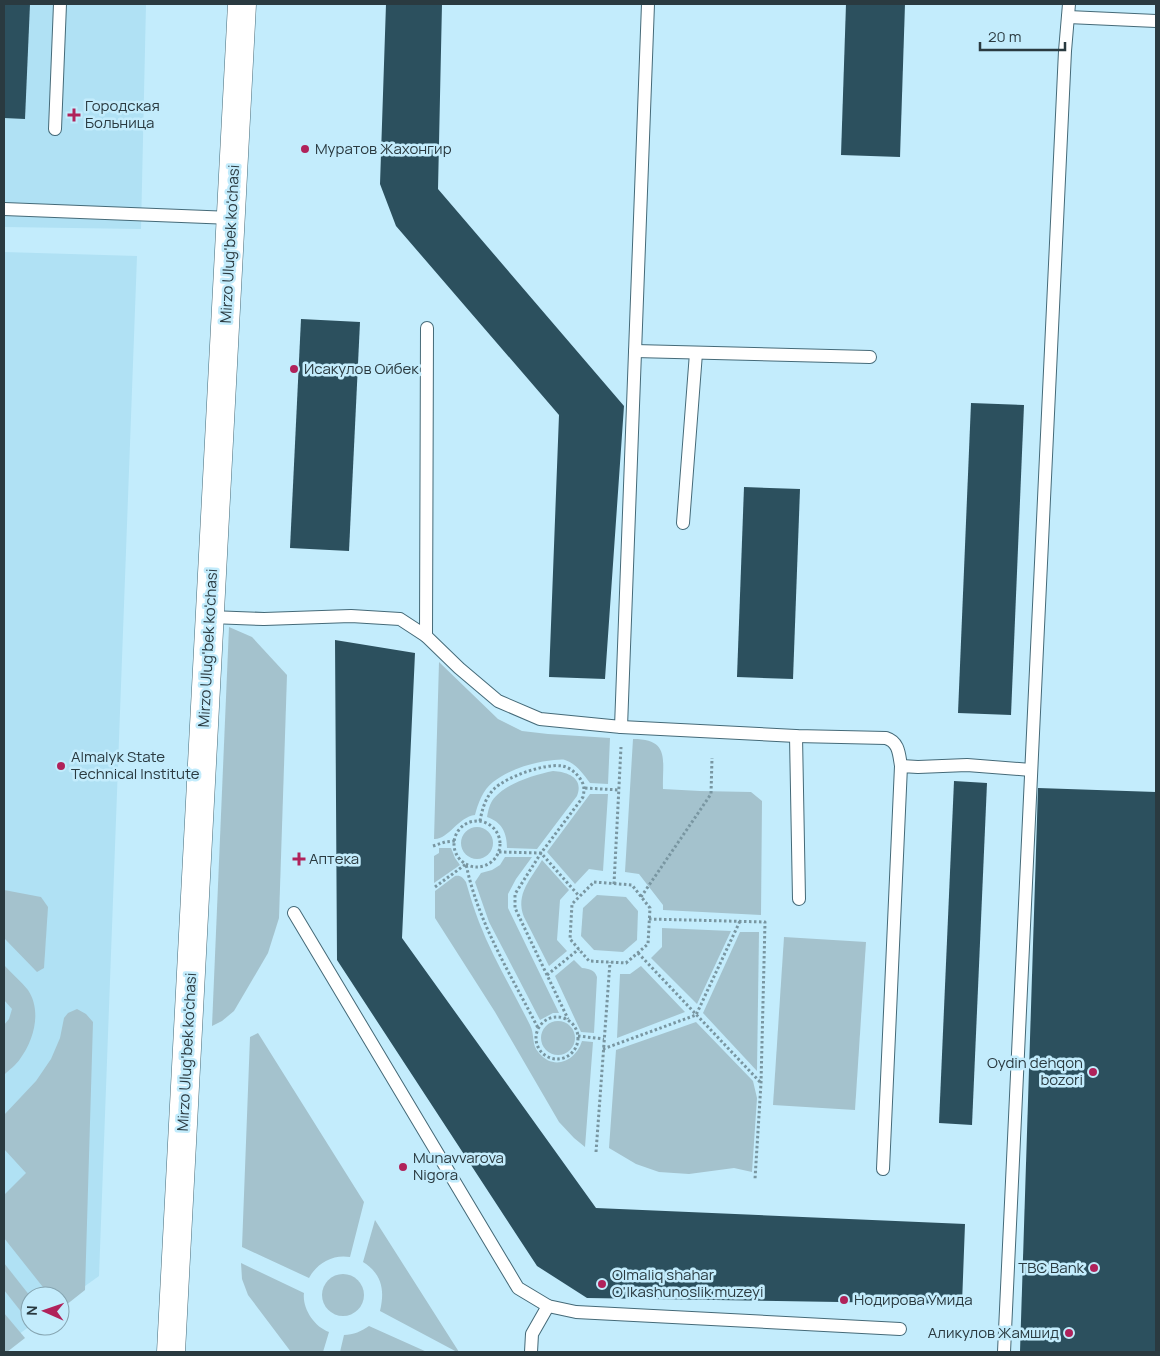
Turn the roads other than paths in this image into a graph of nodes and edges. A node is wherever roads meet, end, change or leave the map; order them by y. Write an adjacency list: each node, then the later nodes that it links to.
1 (60, 4): 7 (lane)
2 (242, 4): 9 (main road, Mirzo Ulug'bek ko'chasi)
3 (648, 4): 11 (lane)
4 (1069, 4): 5 (lane)
5 (1068, 17): 6 (lane); 20 (lane)
6 (1156, 21)
7 (55, 129)
8 (4, 209): 9 (lane)
9 (232, 218): 15 (main road, Mirzo Ulug'bek ko'chasi)
10 (427, 328): 16 (lane)
11 (635, 351): 12 (lane); 17 (lane)
12 (696, 353): 13 (lane); 14 (lane)
13 (870, 357)
14 (683, 523)
15 (210, 617): 16 (lane); 26 (main road, Mirzo Ulug'bek ko'chasi)
16 (426, 636): 17 (lane)
17 (621, 726): 18 (lane)
18 (796, 736): 19 (lane); 21 (lane)
19 (901, 766): 20 (lane); 23 (lane)
20 (1031, 770): 28 (lane)
21 (799, 899)
22 (294, 913): 24 (lane)
23 (883, 1169)
24 (548, 1306): 25 (lane); 27 (lane)
25 (900, 1329)
26 (171, 1352)
27 (531, 1352)
28 (1004, 1352)

